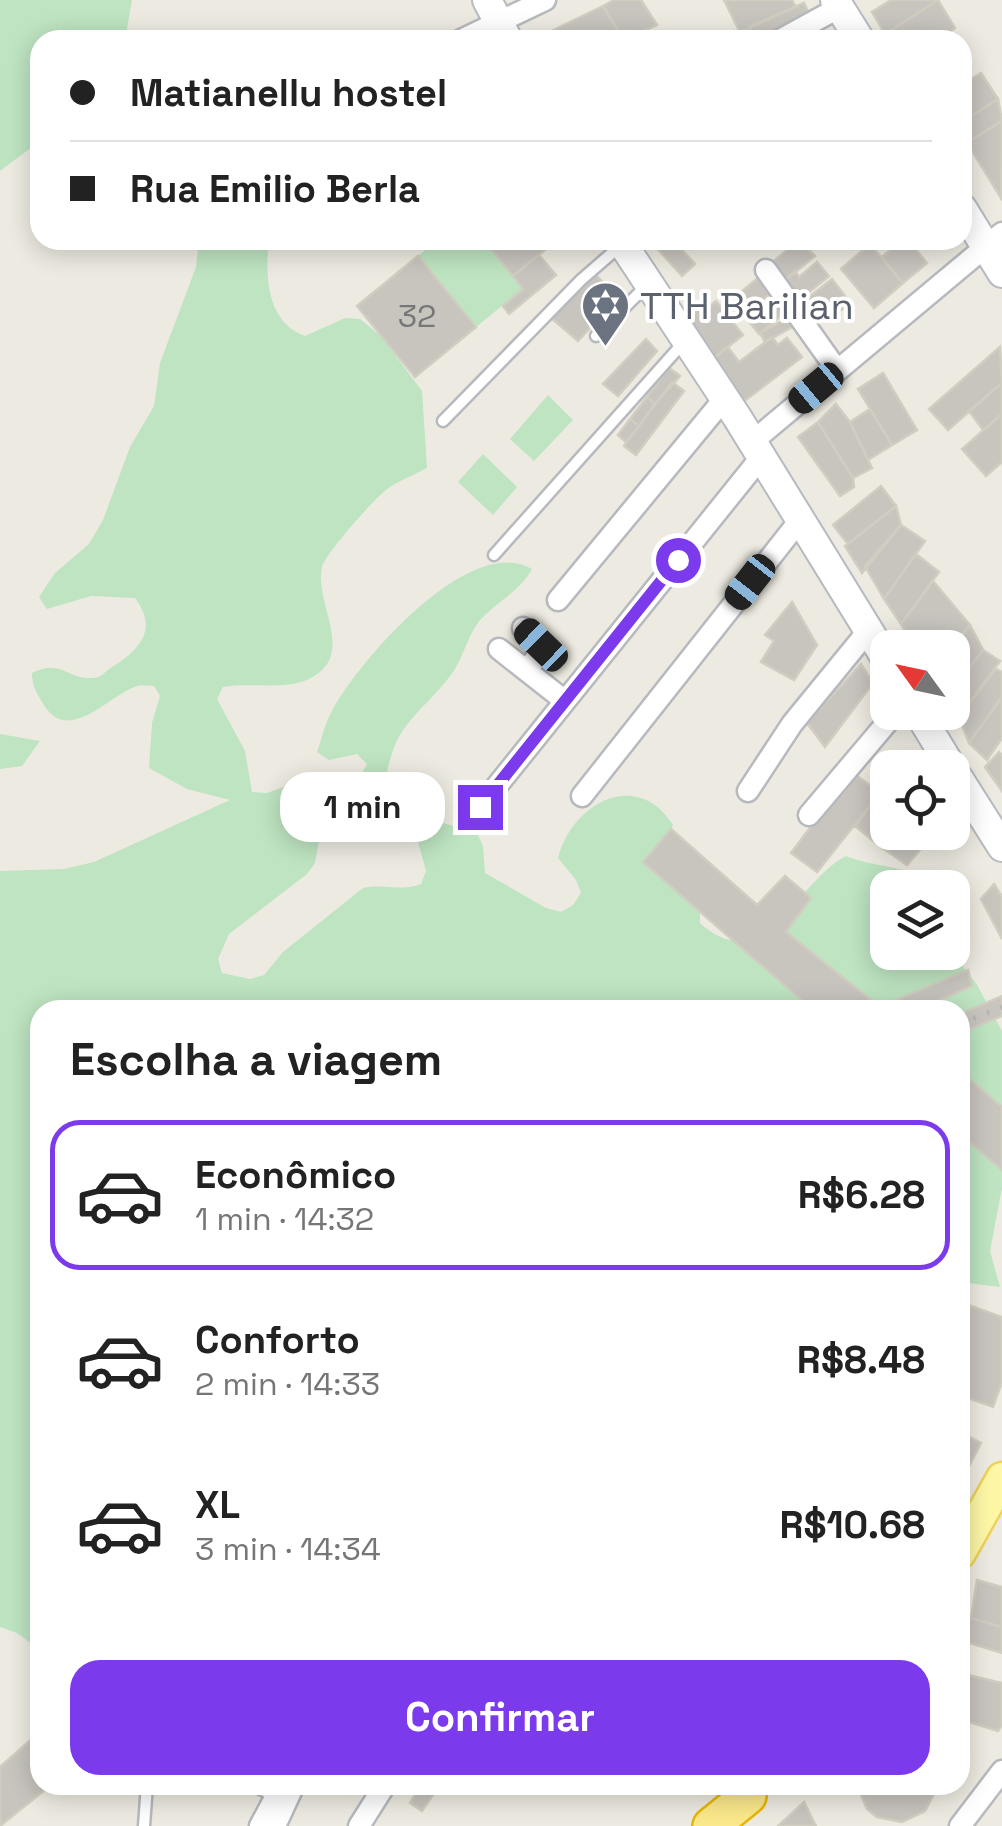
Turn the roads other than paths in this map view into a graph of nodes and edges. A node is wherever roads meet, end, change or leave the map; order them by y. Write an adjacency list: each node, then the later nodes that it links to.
1 (545, 0): 3 (street)
2 (838, 4): 4 (street); 5 (street)
3 (497, 20)
4 (796, 30)
5 (854, 30)
6 (972, 218): 7 (street)
7 (994, 240): 11 (street); 15 (street)
8 (614, 250): 17 (lane)
9 (629, 250): 12 (street)
10 (766, 270): 15 (street)
11 (1002, 273)
12 (648, 284): 13 (lane); 14 (street)
13 (596, 336)
14 (686, 340): 16 (street); 20 (lane)
15 (837, 370): 18 (street)
16 (724, 399): 18 (street); 21 (street)
17 (443, 422)
18 (757, 449): 19 (street); 27 (street)
19 (800, 520): 23 (street); 32 (street)
20 (494, 555)
21 (558, 600)
22 (523, 628): 26 (street)
23 (868, 631): 24 (street); 31 (street)
24 (870, 634)
25 (500, 649): 26 (street)
26 (527, 671): 27 (street)
27 (565, 701): 34 (street)
28 (881, 730): 35 (street)
29 (890, 730): 30 (lane)
30 (858, 771)
31 (748, 791)
32 (582, 796)
33 (970, 796): 36 (street)
34 (480, 807)
35 (809, 815)
36 (1002, 847)
37 (1002, 1478): 38 (main road)
38 (970, 1536)
39 (1002, 1771): 48 (street)
40 (146, 1795): 44 (lane)
41 (276, 1795): 45 (street)
42 (289, 1795): 46 (street)
43 (379, 1795): 47 (street)
44 (144, 1826)
45 (260, 1826)
46 (275, 1826)
47 (359, 1826)
48 (960, 1826)

